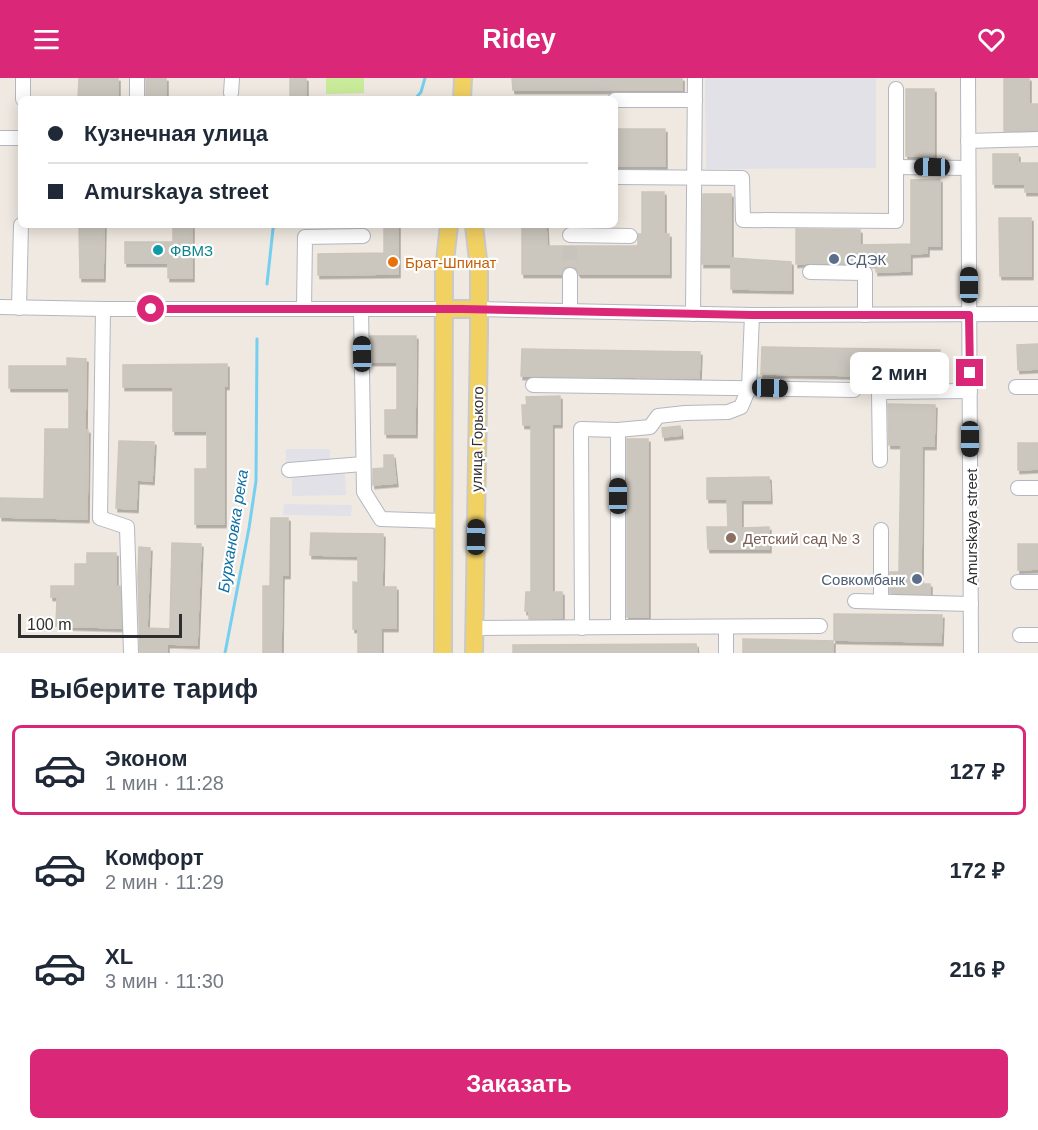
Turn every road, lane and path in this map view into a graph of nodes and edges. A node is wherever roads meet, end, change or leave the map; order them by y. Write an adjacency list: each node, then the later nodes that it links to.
1 (23, 78): 9 (street)
2 (136, 78): 10 (street)
3 (232, 78): 8 (street)
4 (463, 78): 11 (main road)
5 (695, 78): 13 (street)
6 (968, 78): 17 (street, Amurskaya street)
7 (896, 89): 18 (street)
8 (231, 93)
9 (23, 96)
10 (137, 96)
11 (462, 96)
12 (618, 100): 13 (street)
13 (695, 100): 21 (street)
14 (0, 138): 15 (street)
15 (18, 138)
16 (1038, 140): 17 (street)
17 (968, 141): 19 (street, Amurskaya street)
18 (896, 167): 19 (street); 21 (street)
19 (968, 168): 41 (street, Amurskaya street)
20 (618, 177): 21 (street)
21 (694, 177): 38 (street)
22 (21, 228): 31 (street)
23 (449, 228): 35 (main road)
24 (474, 228): 36 (main road, улица Горького)
25 (570, 235): 27 (street)
26 (363, 236): 33 (street)
27 (630, 236)
28 (810, 272): 40 (street)
29 (570, 274): 37 (street)
30 (0, 308): 31 (street)
31 (19, 308): 32 (street)
32 (103, 309): 33 (street); 69 (street)
33 (304, 309): 34 (street)
34 (361, 309): 35 (street); 51 (street)
35 (444, 309): 36 (main road); 55 (main road)
36 (479, 309): 37 (street); 65 (main road, улица Горького)
37 (570, 311): 38 (street)
38 (693, 314): 39 (street)
39 (752, 315): 40 (street); 46 (street)
40 (865, 315): 41 (street)
41 (969, 315): 42 (street); 48 (street, Amurskaya street)
42 (1038, 315)
43 (532, 385): 46 (street)
44 (1017, 387): 45 (street)
45 (1038, 387)
46 (749, 388): 47 (street); 49 (street)
47 (854, 390)
48 (970, 391): 50 (street); 61 (street, Amurskaya street)
49 (618, 430): 63 (street); 66 (street)
50 (880, 460)
51 (363, 464): 52 (street); 55 (street)
52 (289, 470)
53 (1018, 488): 54 (street)
54 (1038, 488)
55 (443, 521): 70 (main road)
56 (881, 530): 60 (street)
57 (1018, 582): 58 (street)
58 (1038, 582)
59 (855, 601): 60 (street)
60 (881, 601): 61 (street)
61 (971, 604): 73 (street, Amurskaya street)
62 (820, 626): 64 (street)
63 (618, 627): 64 (street); 66 (street)
64 (726, 627): 72 (street)
65 (474, 628): 66 (street); 71 (main road, улица Горького)
66 (582, 628)
67 (1020, 635): 68 (street)
68 (1038, 635)
69 (131, 653)
70 (443, 653)
71 (474, 653)
72 (726, 653)
73 (971, 653)

